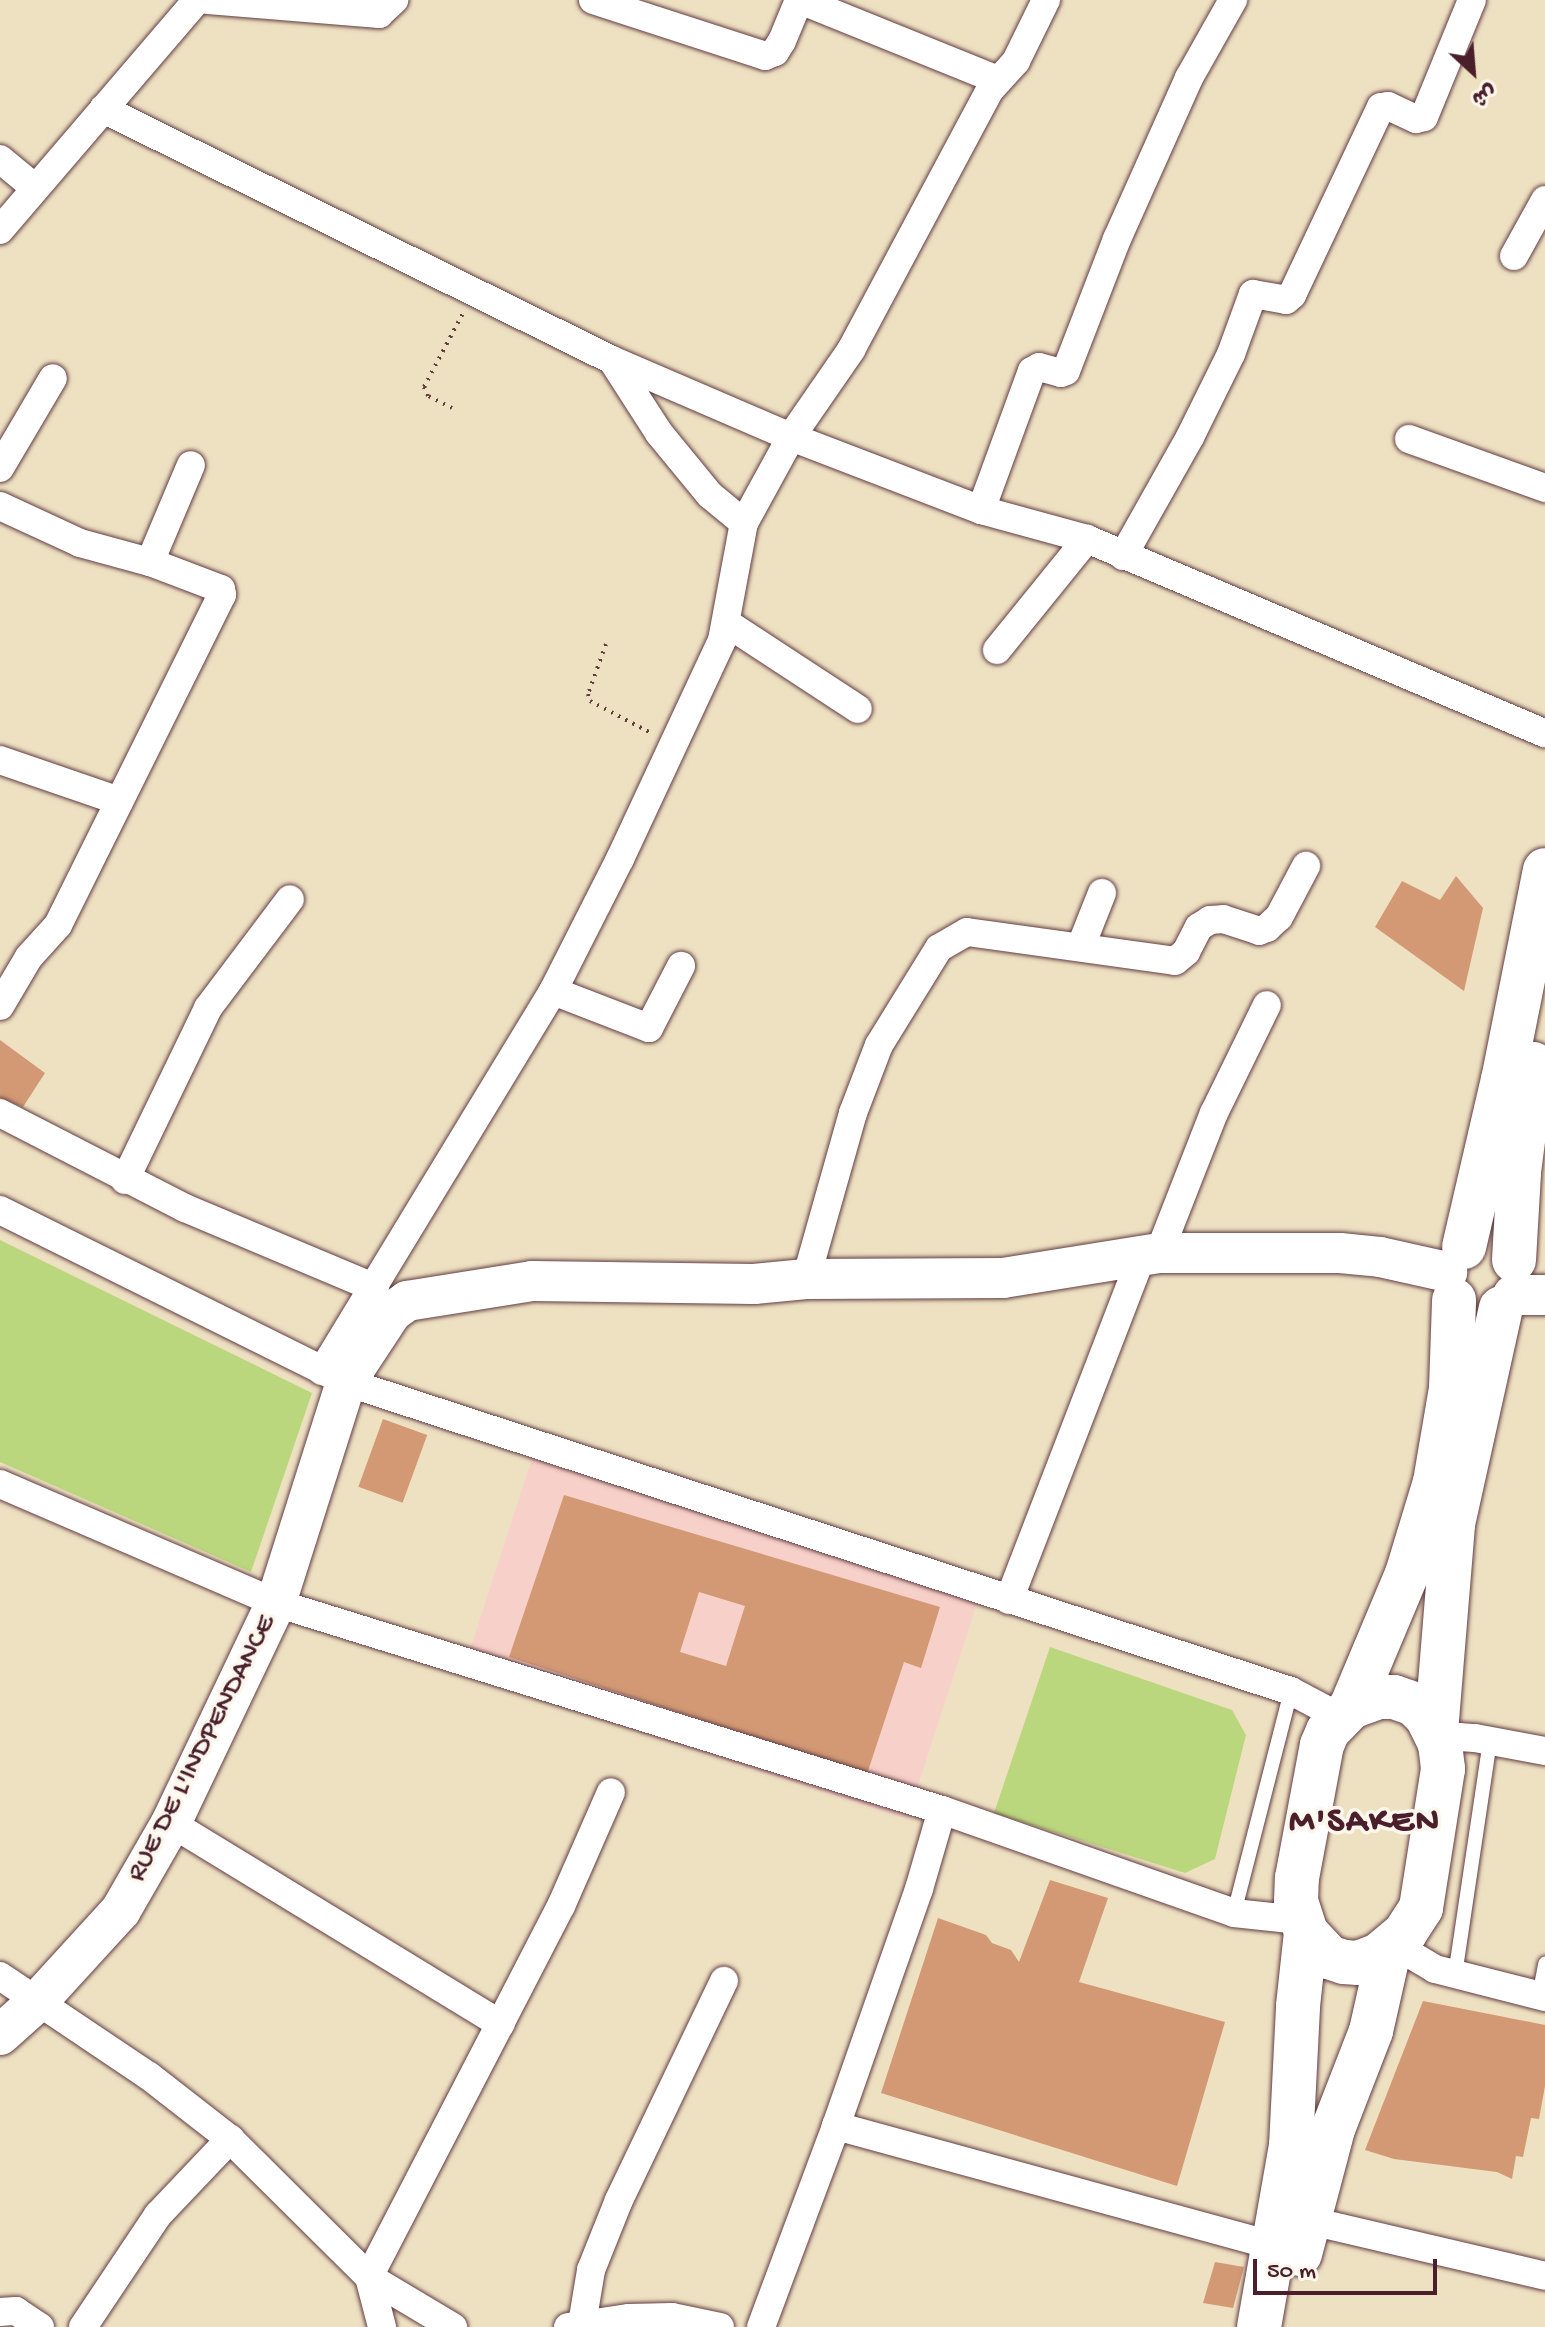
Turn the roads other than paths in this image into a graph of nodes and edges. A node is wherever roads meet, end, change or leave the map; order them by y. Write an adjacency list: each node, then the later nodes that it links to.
1 (197, 0): 10 (street)
2 (208, 0): 3 (street)
3 (394, 0)
4 (593, 0): 5 (street)
5 (800, 0): 9 (street)
6 (1046, 0): 9 (street)
7 (1233, 0): 24 (street)
8 (1472, 0): 27 (street)
9 (998, 80): 18 (street)
10 (103, 109): 12 (street); 16 (street)
11 (0, 159): 12 (street)
12 (34, 187): 14 (street)
13 (1545, 200): 15 (street)
14 (0, 230)
15 (1514, 256)
16 (612, 360): 18 (street); 25 (street)
17 (53, 378): 21 (street)
18 (791, 437): 24 (street); 25 (street)
19 (1409, 439): 22 (street)
20 (191, 465): 28 (street)
21 (0, 468)
22 (1545, 488)
23 (0, 506): 28 (street)
24 (981, 510): 26 (street)
25 (744, 523): 29 (street)
26 (1087, 539): 27 (street); 30 (street)
27 (1123, 556): 32 (street)
28 (150, 562): 34 (street)
29 (728, 624): 31 (street); 41 (street)
30 (997, 650)
31 (858, 709)
32 (1545, 733)
33 (0, 760): 34 (street)
34 (119, 801): 44 (street)
35 (1306, 866): 39 (street)
36 (1545, 870): 50 (main road)
37 (1102, 893): 39 (street)
38 (290, 899): 47 (street)
39 (1081, 946): 51 (street)
40 (681, 966): 41 (street)
41 (553, 991): 53 (street)
42 (1545, 997): 45 (main road)
43 (1267, 1005): 49 (street)
44 (0, 1006)
45 (1538, 1068): 52 (main road)
46 (0, 1113): 47 (street)
47 (125, 1180): 53 (street)
48 (0, 1210): 54 (street)
49 (1151, 1253): 50 (street, RUE DE L'INDPENDANCE); 51 (street, RUE DE L'INDPENDANCE); 56 (street)
50 (1455, 1273): 52 (main road); 52 (main road); 59 (main road)
51 (806, 1279): 54 (street, RUE DE L'INDPENDANCE)
52 (1522, 1283): 60 (main road)
53 (375, 1288): 54 (street)
54 (334, 1376): 56 (street); 57 (street, RUE DE L'INDPENDANCE)
55 (0, 1484): 57 (street)
56 (1009, 1600): 58 (street)
57 (276, 1603): 64 (street); 65 (street, RUE DE L'INDPENDANCE)
58 (1291, 1691): 59 (street); 66 (lane)
59 (1345, 1712): 60 (main road); 67 (main road)
60 (1438, 1738): 61 (street); 68 (main road)
61 (1490, 1741): 62 (street); 70 (lane)
62 (1545, 1751)
63 (611, 1792): 75 (street)
64 (942, 1810): 66 (street); 77 (street)
65 (171, 1823): 74 (street, RUE DE L'INDPENDANCE); 75 (street)
66 (1234, 1913): 67 (street)
67 (1303, 1926): 68 (main road); 79 (main road)
68 (1391, 1946): 70 (street); 79 (main road)
69 (1545, 1964): 73 (lane)
70 (1455, 1975): 73 (street)
71 (0, 1976): 74 (street)
72 (724, 1981): 83 (street)
73 (1542, 1997)
74 (38, 2001): 76 (street, RUE DE L'INDPENDANCE); 78 (street)
75 (500, 2024): 81 (street)
76 (0, 2035)
77 (836, 2126): 79 (street); 89 (street)
78 (230, 2139): 81 (street); 85 (street)
79 (1291, 2233): 80 (street); 90 (main road); 91 (main road)
80 (1545, 2276)
81 (369, 2277): 86 (street); 87 (street)
82 (0, 2312): 84 (street)
83 (575, 2325): 88 (street)
84 (40, 2327)
85 (83, 2327)
86 (382, 2327)
87 (453, 2327)
88 (720, 2327)
89 (761, 2327)
90 (1259, 2327)
91 (1285, 2327)

